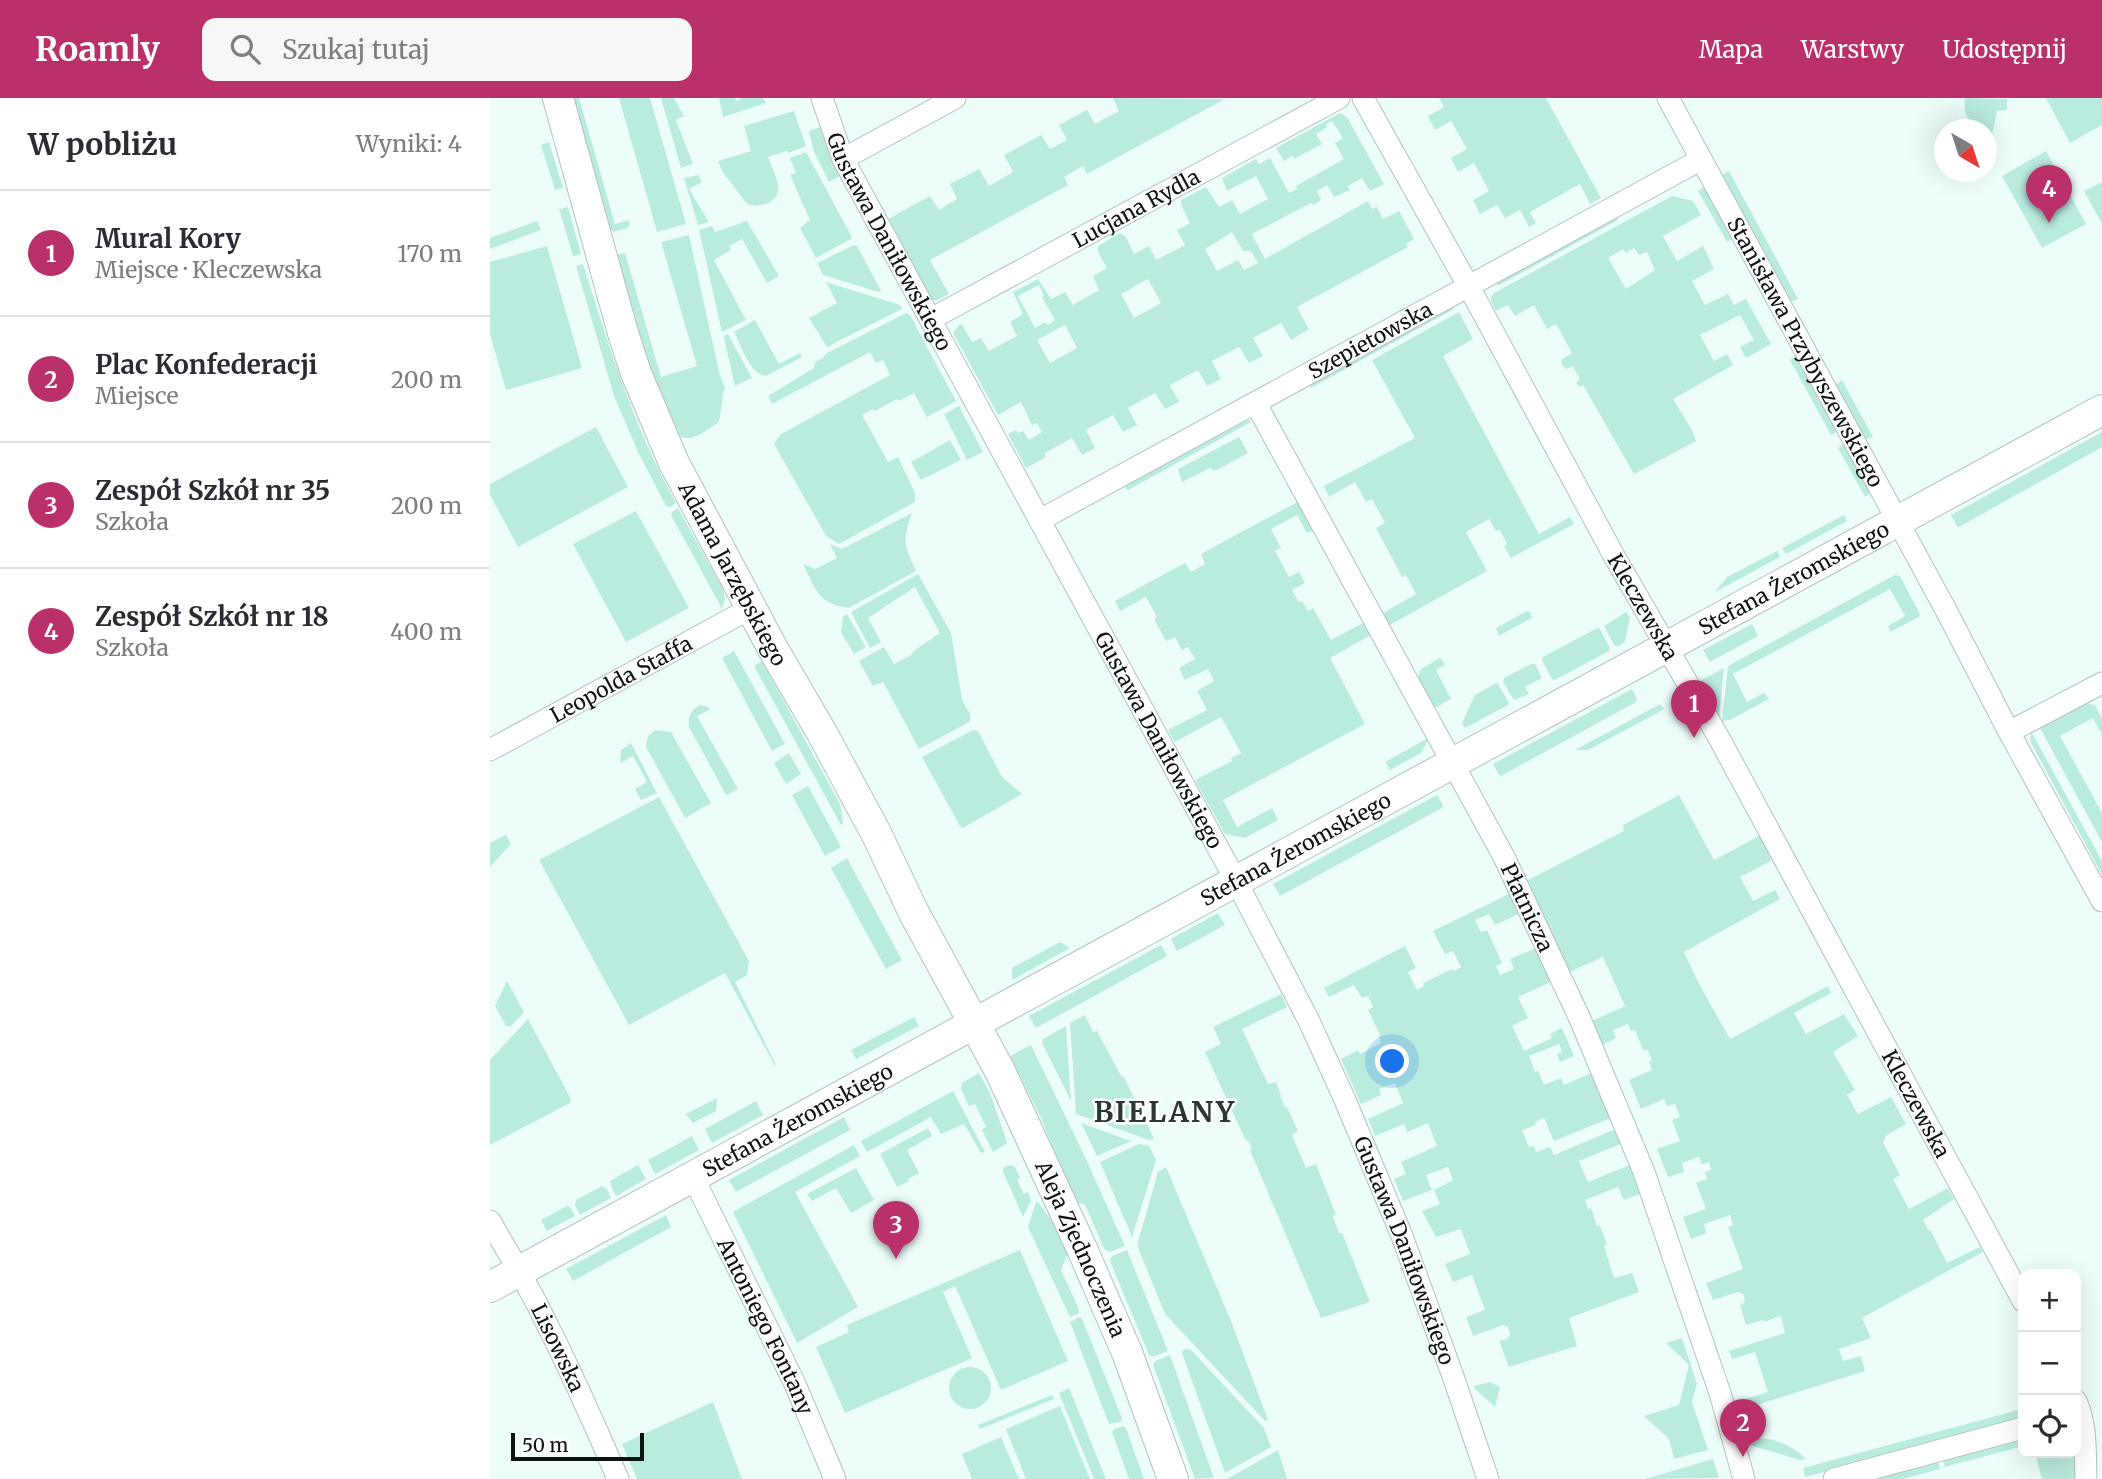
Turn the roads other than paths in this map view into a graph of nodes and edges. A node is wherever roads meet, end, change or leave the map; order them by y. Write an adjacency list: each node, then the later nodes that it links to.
1 (558, 98): 15 (main road, Adama Jarzębskiego)
2 (822, 98): 7 (street, Gustawa Daniłowskiego)
3 (955, 98): 7 (street)
4 (1339, 98): 10 (street, Lucjana Rydla)
5 (1363, 98): 9 (street, Kleczewska)
6 (1668, 98): 8 (street, Stanisława Przybyszewskiego)
7 (843, 159): 10 (street, Gustawa Daniłowskiego)
8 (1700, 160): 9 (street, Szepietowska); 14 (street, Stanisława Przybyszewskiego)
9 (1469, 287): 11 (street, Szepietowska); 16 (street, Kleczewska)
10 (931, 319): 13 (street, Gustawa Daniłowskiego)
11 (1256, 404): 13 (street, Szepietowska); 20 (street, Płatnicza)
12 (2102, 410): 14 (main road, Stefana Żeromskiego)
13 (1040, 520): 21 (street, Gustawa Daniłowskiego)
14 (1898, 521): 16 (main road, Stefana Żeromskiego); 18 (street, Stanisława Przybyszewskiego)
15 (751, 608): 19 (street, Leopolda Staffa); 23 (main road, Adama Jarzębskiego)
16 (1666, 646): 20 (main road, Stefana Żeromskiego); 28 (street, Kleczewska)
17 (2102, 683): 18 (street)
18 (2009, 732): 22 (street, Stanisława Przybyszewskiego)
19 (490, 750)
20 (1453, 765): 21 (main road, Stefana Żeromskiego); 35 (street, Płatnicza)
21 (1236, 881): 23 (main road, Stefana Żeromskiego); 34 (street, Gustawa Daniłowskiego)
22 (2102, 901)
23 (974, 1023): 24 (main road, Stefana Żeromskiego); 33 (main road, Aleja Zjednoczenia)
24 (693, 1177): 26 (main road, Stefana Żeromskiego); 32 (street, Antoniego Fontany)
25 (490, 1221): 26 (street, Lisowska)
26 (518, 1272): 27 (main road, Stefana Żeromskiego); 31 (street, Lisowska)
27 (490, 1287)
28 (2018, 1292)
29 (2084, 1408): 37 (street)
30 (2018, 1429): 36 (street)
31 (618, 1479)
32 (835, 1479)
33 (1173, 1479)
34 (1488, 1479)
35 (1744, 1479)
36 (1833, 1479)
37 (2086, 1479)

